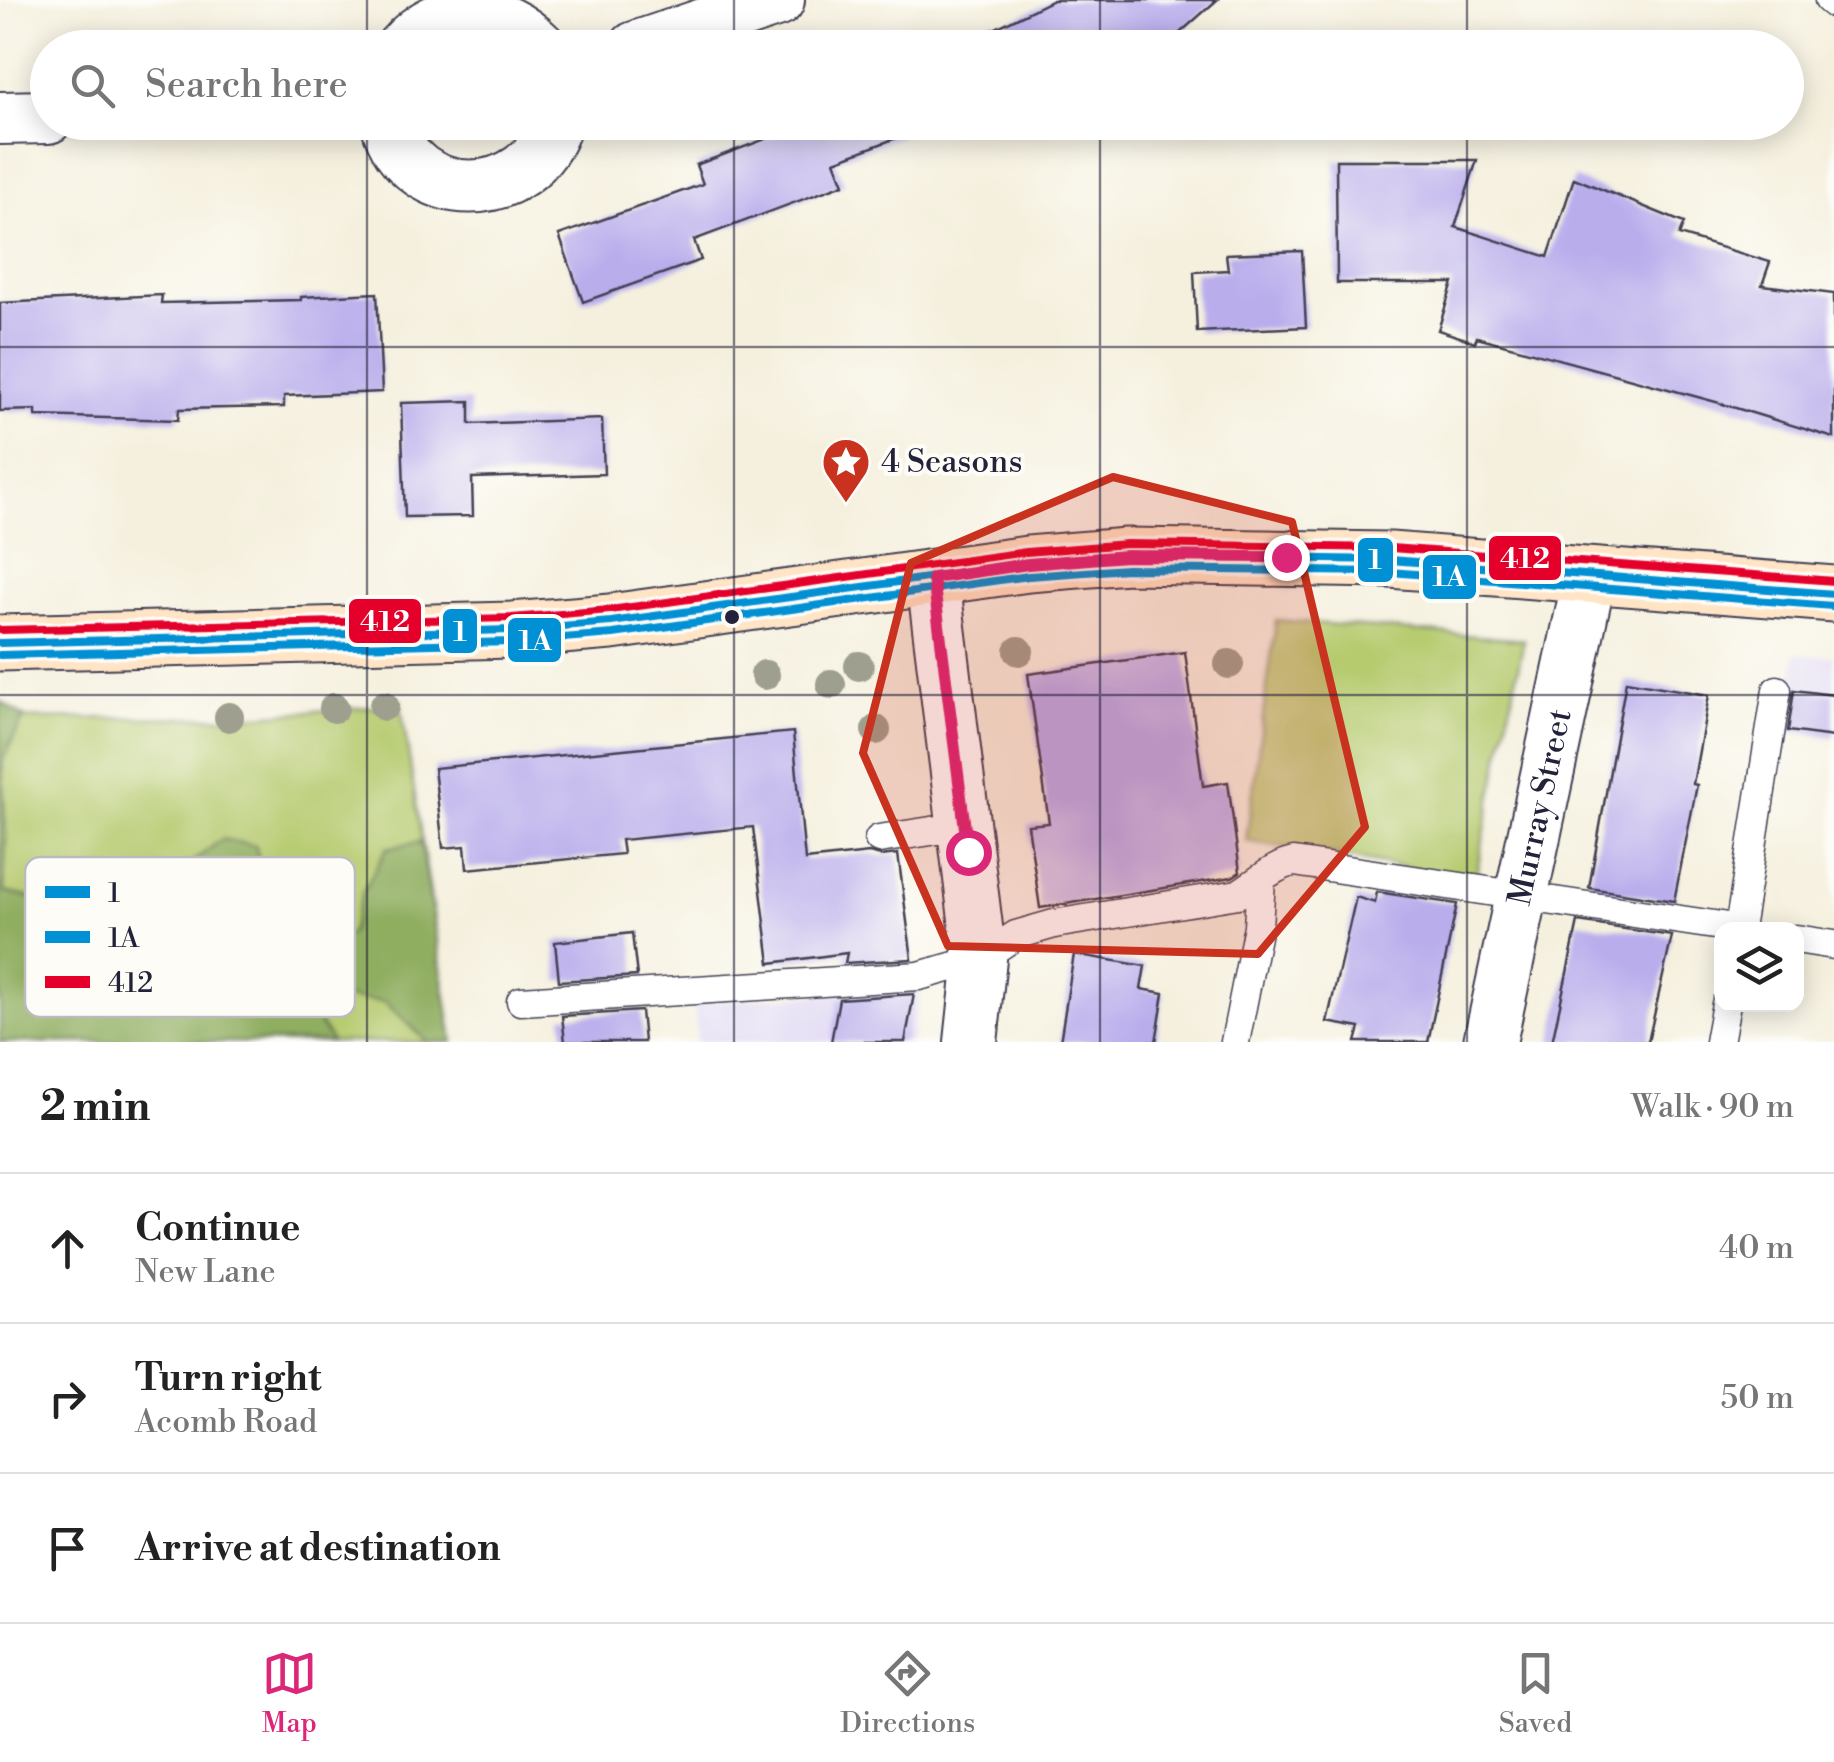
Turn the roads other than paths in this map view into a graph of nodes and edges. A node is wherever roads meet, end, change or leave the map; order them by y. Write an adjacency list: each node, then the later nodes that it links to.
1 (778, 0): 4 (street)
2 (419, 30): 3 (street)
3 (524, 30)
4 (689, 30)
5 (30, 117): 6 (street)
6 (0, 118)
7 (396, 140): 8 (street)
8 (548, 140)
9 (1590, 574): 10 (main road); 11 (main road); 17 (street, Murray Street)
10 (933, 578): 12 (main road); 14 (street)
11 (1834, 594)
12 (0, 643)
13 (1777, 690): 18 (lane)
14 (964, 826): 15 (lane); 22 (street)
15 (879, 839)
16 (1261, 881): 17 (lane); 22 (lane); 26 (lane)
17 (1522, 896): 19 (lane); 27 (street, Murray Street)
18 (1741, 922)
19 (1714, 925)
20 (1804, 939): 21 (lane)
21 (1834, 944)
22 (980, 959): 23 (lane); 25 (street)
23 (521, 1002)
24 (1725, 1012): 28 (lane)
25 (972, 1042)
26 (1236, 1042)
27 (1490, 1042)
28 (1719, 1042)

